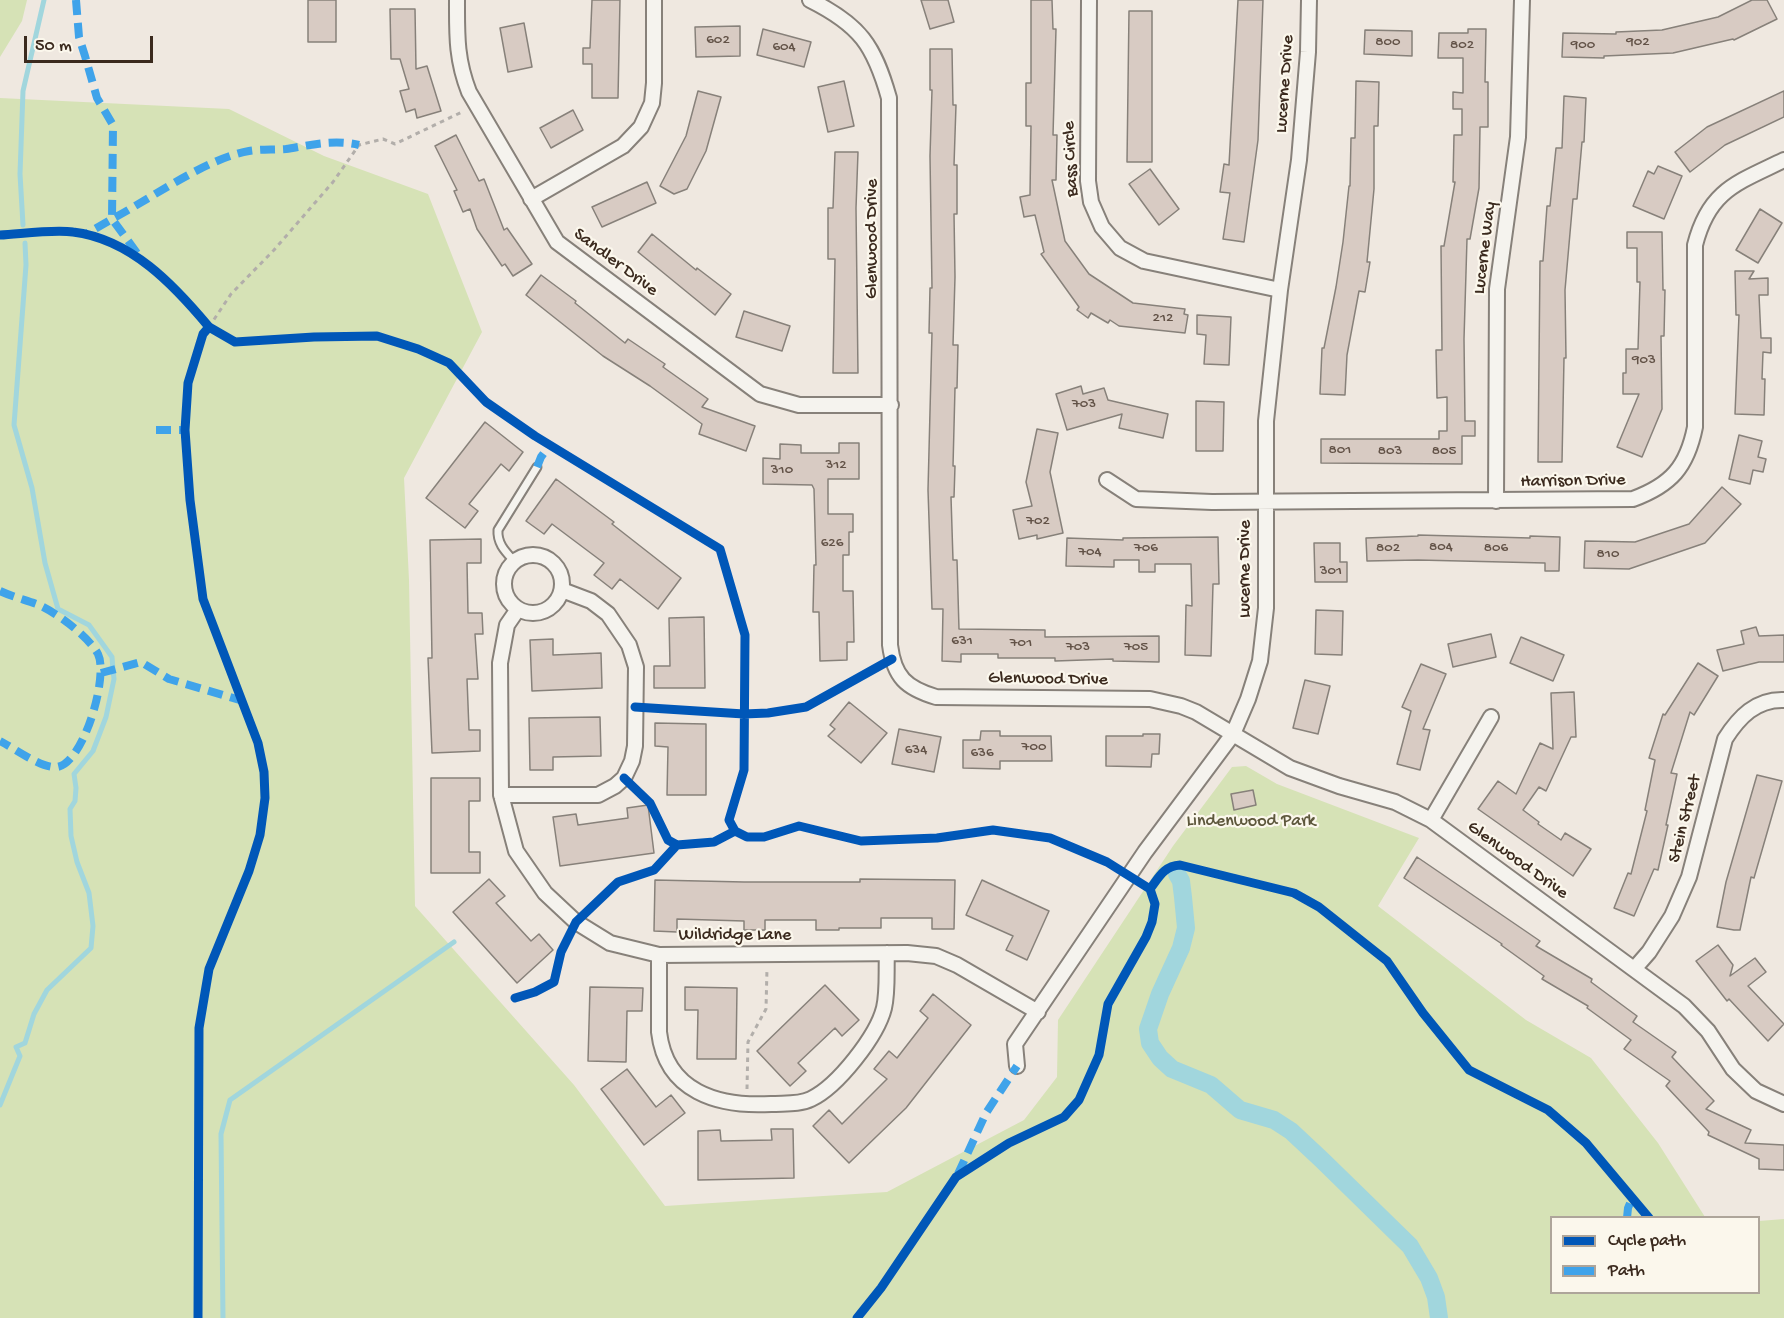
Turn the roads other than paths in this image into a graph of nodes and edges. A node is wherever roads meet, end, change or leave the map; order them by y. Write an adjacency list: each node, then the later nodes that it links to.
1 (457, 0): 8 (street, Sandler Drive)
2 (654, 0): 8 (street)
3 (810, 0): 10 (street, Glenwood Drive)
4 (1089, 0): 9 (street, Bass Circle)
5 (1308, 0): 9 (street, Lucerne Drive)
6 (1522, 0): 14 (street, Lucerne Way)
7 (1784, 160): 14 (street, Harrison Drive)
8 (531, 199): 10 (street, Sandler Drive)
9 (1280, 290): 13 (street, Lucerne Drive)
10 (891, 405): 20 (street, Glenwood Drive)
11 (537, 467): 15 (lane)
12 (1107, 480): 13 (street, Harrison Drive)
13 (1264, 501): 14 (street, Harrison Drive); 20 (street, Lucerne Drive)
14 (1496, 501)
15 (515, 562): 16 (street); 17 (street)
16 (562, 590): 17 (street); 21 (street)
17 (518, 609): 21 (street, Wildridge Lane)
18 (1784, 700): 25 (street, Stein Street)
19 (1491, 717): 22 (street)
20 (1233, 734): 22 (street, Glenwood Drive); 26 (street, Lucerne Drive)
21 (501, 795): 24 (street, Wildridge Lane)
22 (1431, 820): 25 (street, Glenwood Drive)
23 (887, 953): 24 (street, Wildridge Lane); 24 (street); 26 (street, Wildridge Lane)
24 (659, 955)
25 (1635, 969): 28 (street, Glenwood Drive)
26 (1038, 1012): 27 (street, Lucerne Drive)
27 (1017, 1066)
28 (1784, 1104)

